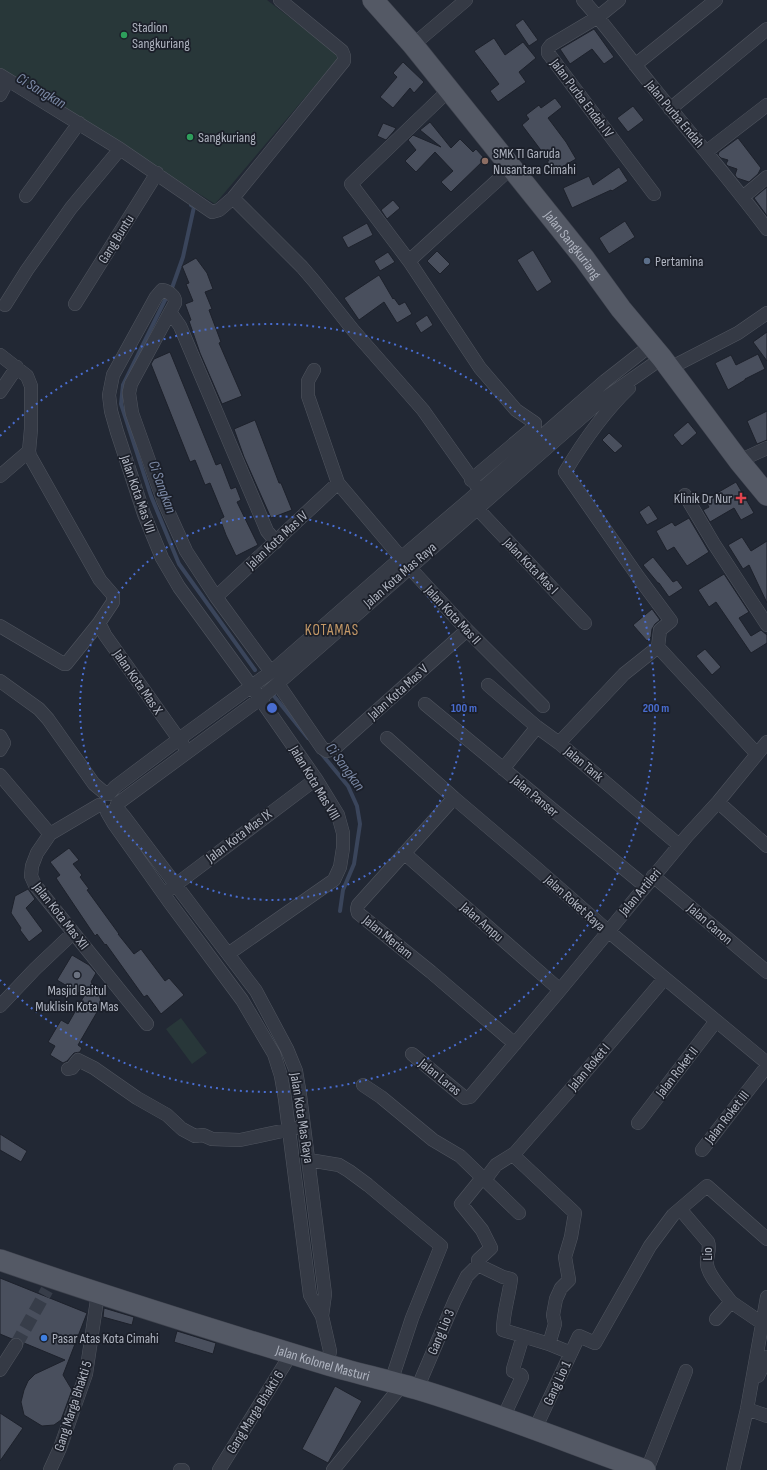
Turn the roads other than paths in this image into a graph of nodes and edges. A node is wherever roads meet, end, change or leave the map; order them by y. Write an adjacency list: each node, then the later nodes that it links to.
1 (280, 0): 24 (street)
2 (373, 0): 9 (main road, Jalan Sangkuriang)
3 (466, 0): 9 (street)
4 (583, 0): 7 (street, Jalan Purba Endah)
5 (619, 0): 7 (street)
6 (716, 0): 10 (street)
7 (598, 17): 10 (street, Jalan Purba Endah); 21 (street, Jalan Purba Endah IV)
8 (767, 29): 14 (street)
9 (413, 45): 12 (main road, Jalan Sangkuriang)
10 (635, 65): 14 (street, Jalan Purba Endah)
11 (4, 83): 15 (street)
12 (449, 90): 18 (main road, Jalan Sangkuriang); 26 (street)
13 (767, 105): 17 (street)
14 (670, 109): 17 (street, Jalan Purba Endah)
15 (78, 123): 16 (street); 22 (street)
16 (120, 150): 19 (street); 28 (street)
17 (706, 152): 23 (street, Jalan Purba Endah)
18 (512, 167): 26 (street); 32 (main road, Jalan Sangkuriang)
19 (157, 174): 24 (street); 27 (street, Gang Buntu)
20 (767, 177): 23 (street)
21 (654, 194)
22 (26, 196)
23 (743, 197): 25 (street, Jalan Purba Endah)
24 (233, 198): 41 (street)
25 (767, 229)
26 (409, 261): 41 (street)
27 (74, 304)
28 (5, 306)
29 (170, 312): 47 (street); 49 (street); 60 (street, Jalan Kota Mas VII)
30 (767, 313): 32 (street)
31 (0, 355): 33 (street)
32 (662, 359): 36 (street, Jalan Kota Mas Raya); 39 (main road, Jalan Sangkuriang); 55 (street)
33 (17, 367): 35 (street); 38 (street)
34 (314, 370): 42 (street)
35 (0, 392)
36 (595, 398): 43 (street, Jalan Kota Mas Raya); 46 (street, Jalan Kota Mas Raya)
37 (767, 448): 39 (street)
38 (29, 451): 40 (street); 51 (street)
39 (739, 461): 45 (main road, Jalan Sangkuriang)
40 (0, 476)
41 (471, 480): 43 (street)
42 (338, 483): 47 (street, Jalan Kota Mas IV); 48 (street, Jalan Kota Mas II)
43 (481, 490): 46 (street, Jalan Kota Mas Raya)
44 (685, 495): 52 (street)
45 (767, 495)
46 (473, 505): 48 (street, Jalan Kota Mas Raya); 50 (street, Jalan Kota Mas I)
47 (276, 542): 49 (street, Jalan Kota Mas IV)
48 (405, 563): 54 (street, Jalan Kota Mas II); 56 (street, Jalan Kota Mas Raya); 58 (street, Jalan Kota Mas Raya)
49 (216, 597): 56 (street)
50 (585, 623)
51 (99, 624): 53 (street); 67 (street, Jalan Kota Mas X)
52 (767, 625)
53 (0, 626)
54 (467, 630): 58 (street, Jalan Kota Mas V); 63 (street, Jalan Kota Mas II)
55 (658, 647): 69 (street); 72 (street)
56 (271, 672): 60 (street, Jalan Kota Mas Raya)
57 (0, 681): 78 (street)
58 (278, 684): 61 (street, Jalan Kota Mas Raya)
59 (488, 685): 64 (street, Jalan Tank)
60 (252, 687): 61 (street, Jalan Kota Mas VIII); 67 (street, Jalan Kota Mas Raya)
61 (260, 699): 71 (street, Jalan Kota Mas Raya); 75 (street, Jalan Kota Mas VIII)
62 (425, 704): 73 (street, Jalan Panser)
63 (543, 706)
64 (537, 727): 69 (street, Jalan Tank); 73 (street)
65 (0, 736): 70 (street)
66 (387, 738): 76 (street, Jalan Roket Raya)
67 (179, 739): 71 (street, Jalan Kota Mas X); 78 (street, Jalan Kota Mas Raya)
68 (767, 742): 72 (street, Jalan Artileri)
69 (559, 743): 80 (street, Jalan Tank)
70 (0, 750)
71 (188, 751): 78 (street, Jalan Kota Mas Raya)
72 (757, 754): 77 (street, Jalan Artileri)
73 (503, 769): 83 (street, Jalan Panser)
74 (0, 775): 79 (street)
75 (316, 778): 84 (street, Jalan Kota Mas IX); 88 (street, Jalan Kota Mas VIII)
76 (454, 798): 82 (street, Jalan Meriam); 86 (street, Jalan Roket Raya)
77 (718, 802): 80 (street, Jalan Artileri); 81 (street)
78 (107, 803): 79 (street, Jalan Kota Mas XII); 84 (street, Jalan Kota Mas Raya); 85 (street, Jalan Kota Mas Raya)
79 (50, 834): 87 (street, Jalan Kota Mas XII)
80 (679, 845): 83 (street, Jalan Artileri)
81 (767, 846)
82 (404, 853): 91 (street, Jalan Ampu); 95 (street, Jalan Meriam)
83 (649, 881): 86 (street, Jalan Artileri); 89 (street, Jalan Canon)
84 (175, 884): 85 (street, Jalan Kota Mas IX); 88 (street, Jalan Kota Mas Raya)
85 (164, 894): 104 (street, Jalan Kota Mas Raya)
86 (608, 931): 90 (street, Jalan Roket Raya); 91 (street, Jalan Artileri)
87 (73, 933): 92 (street); 94 (street, Jalan Kota Mas XII)
88 (228, 954): 103 (street, Jalan Kota Mas Raya)
89 (767, 972)
90 (664, 979): 93 (street, Jalan Roket Raya); 106 (street, Jalan Roket I)
91 (560, 990): 95 (street, Jalan Artileri)
92 (0, 1006)
93 (716, 1021): 97 (street, Jalan Roket Raya); 102 (street, Jalan Roket II)
94 (147, 1024)
95 (515, 1044): 101 (street, Jalan Artileri)
96 (412, 1054): 101 (street, Jalan Laras)
97 (767, 1063)
98 (767, 1066): 105 (street, Jalan Roket III)
99 (68, 1069): 104 (street)
100 (363, 1084): 108 (street)
101 (468, 1098)
102 (638, 1123)
103 (304, 1127): 104 (street); 107 (street, Jalan Kota Mas Raya)
104 (289, 1130): 117 (street, Jalan Kota Mas Raya)
105 (702, 1150)
106 (513, 1154): 108 (street, Jalan Roket I); 121 (street)
107 (309, 1160): 117 (street, Jalan Kota Mas Raya); 130 (street)
108 (483, 1179): 110 (street); 113 (street, Gang Lio 3)
109 (680, 1209): 111 (street); 115 (street, Lio); 123 (street, Gang Lio 1)
110 (519, 1213)
111 (767, 1239)
112 (0, 1260): 114 (main road, Jalan Kolonel Masturi)
113 (478, 1265): 120 (street); 130 (street, Gang Lio 3)
114 (98, 1293): 124 (main road, Jalan Kolonel Masturi); 135 (street, Gang Marga Bhakti 5)
115 (731, 1302): 118 (street); 119 (street, Lio)
116 (766, 1304): 119 (street)
117 (322, 1316): 126 (street, Jalan Kota Mas Raya)
118 (716, 1319)
119 (762, 1323): 129 (street)
120 (523, 1336): 121 (street); 133 (street)
121 (549, 1344): 123 (street)
122 (16, 1345): 127 (street)
123 (571, 1353): 134 (street, Gang Lio 1)
124 (291, 1354): 126 (main road, Jalan Kolonel Masturi); 136 (street, Gang Marga Bhakti 6)
125 (767, 1357): 129 (street)
126 (327, 1365): 130 (main road, Jalan Kolonel Masturi)
127 (0, 1370)
128 (686, 1371): 138 (street)
129 (759, 1377): 131 (street)
130 (404, 1385): 133 (main road, Jalan Kolonel Masturi); 137 (street)
131 (747, 1409): 132 (street); 139 (street)
132 (767, 1416)
133 (503, 1418): 134 (main road, Jalan Kolonel Masturi)
134 (535, 1429): 138 (main road, Jalan Kolonel Masturi)
135 (50, 1470)
136 (219, 1470)
137 (333, 1470)
138 (646, 1470)
139 (733, 1470)

